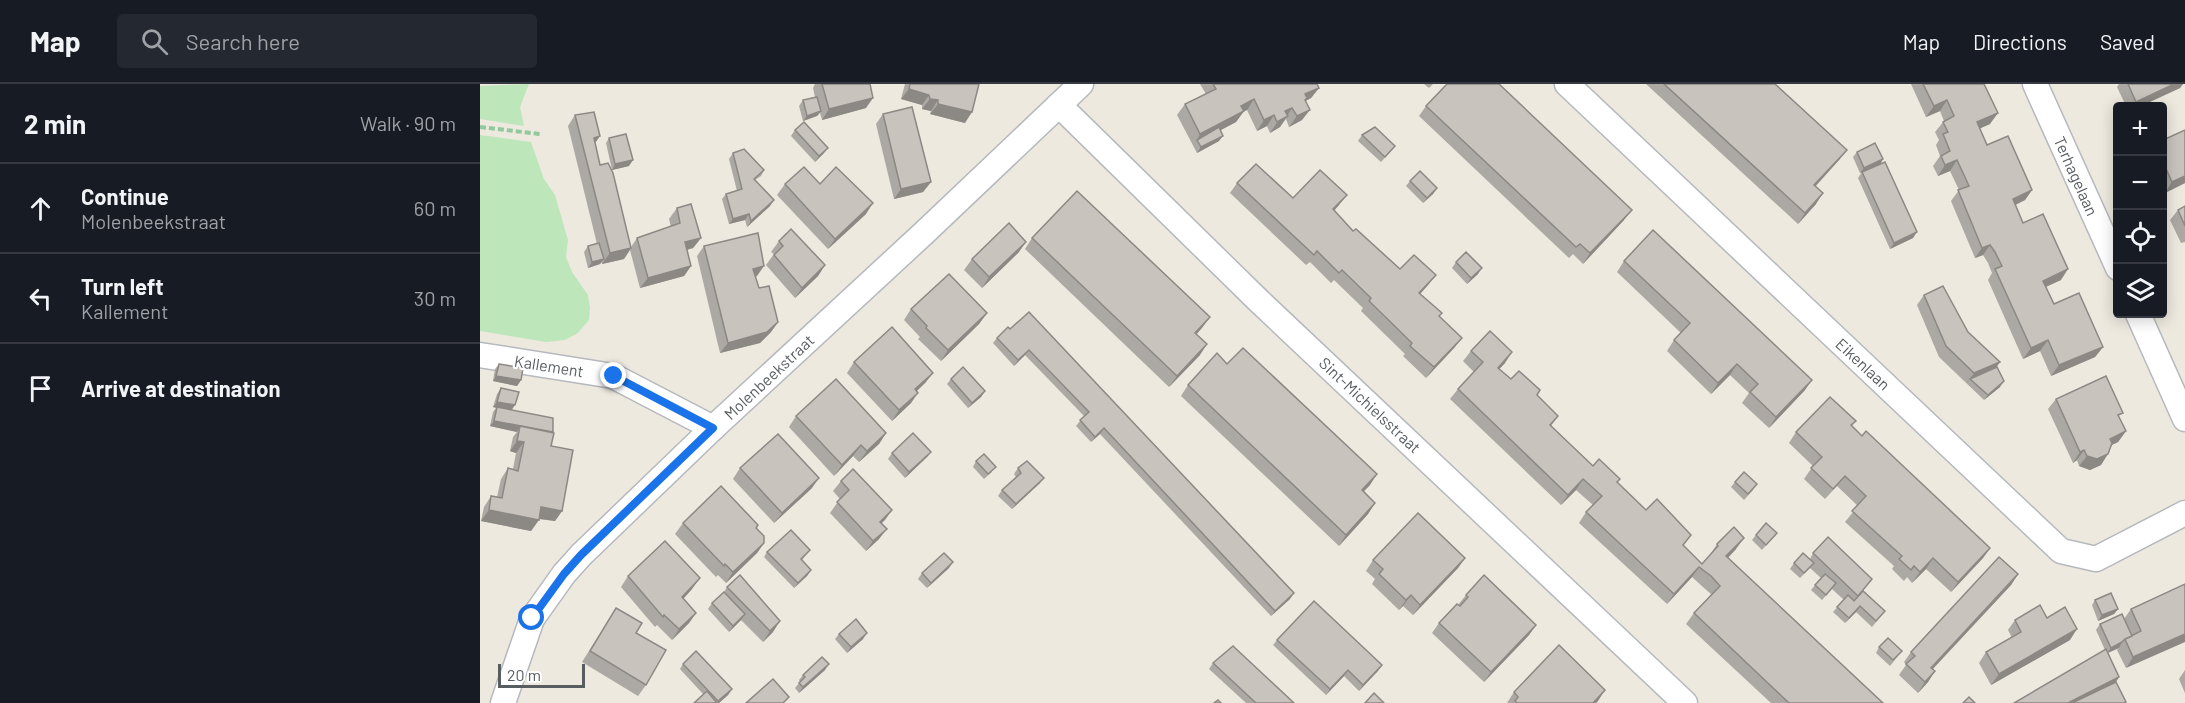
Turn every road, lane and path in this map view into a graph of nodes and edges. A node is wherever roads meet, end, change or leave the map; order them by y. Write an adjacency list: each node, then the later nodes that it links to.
1 (1081, 84): 4 (street, Molenbeekstraat)
2 (1567, 84): 12 (street, Eikenlaan)
3 (2035, 84): 7 (street, Terhagelaan)
4 (1059, 105): 11 (street, Molenbeekstraat); 14 (street, Sint-Michielsstraat)
5 (480, 127): 6 (path)
6 (540, 134)
7 (2116, 264)
8 (2140, 318): 10 (street)
9 (480, 356): 11 (street, Kallement)
10 (2185, 419)
11 (713, 428): 13 (street, Molenbeekstraat)
12 (2185, 513)
13 (503, 703)
14 (1685, 703)

